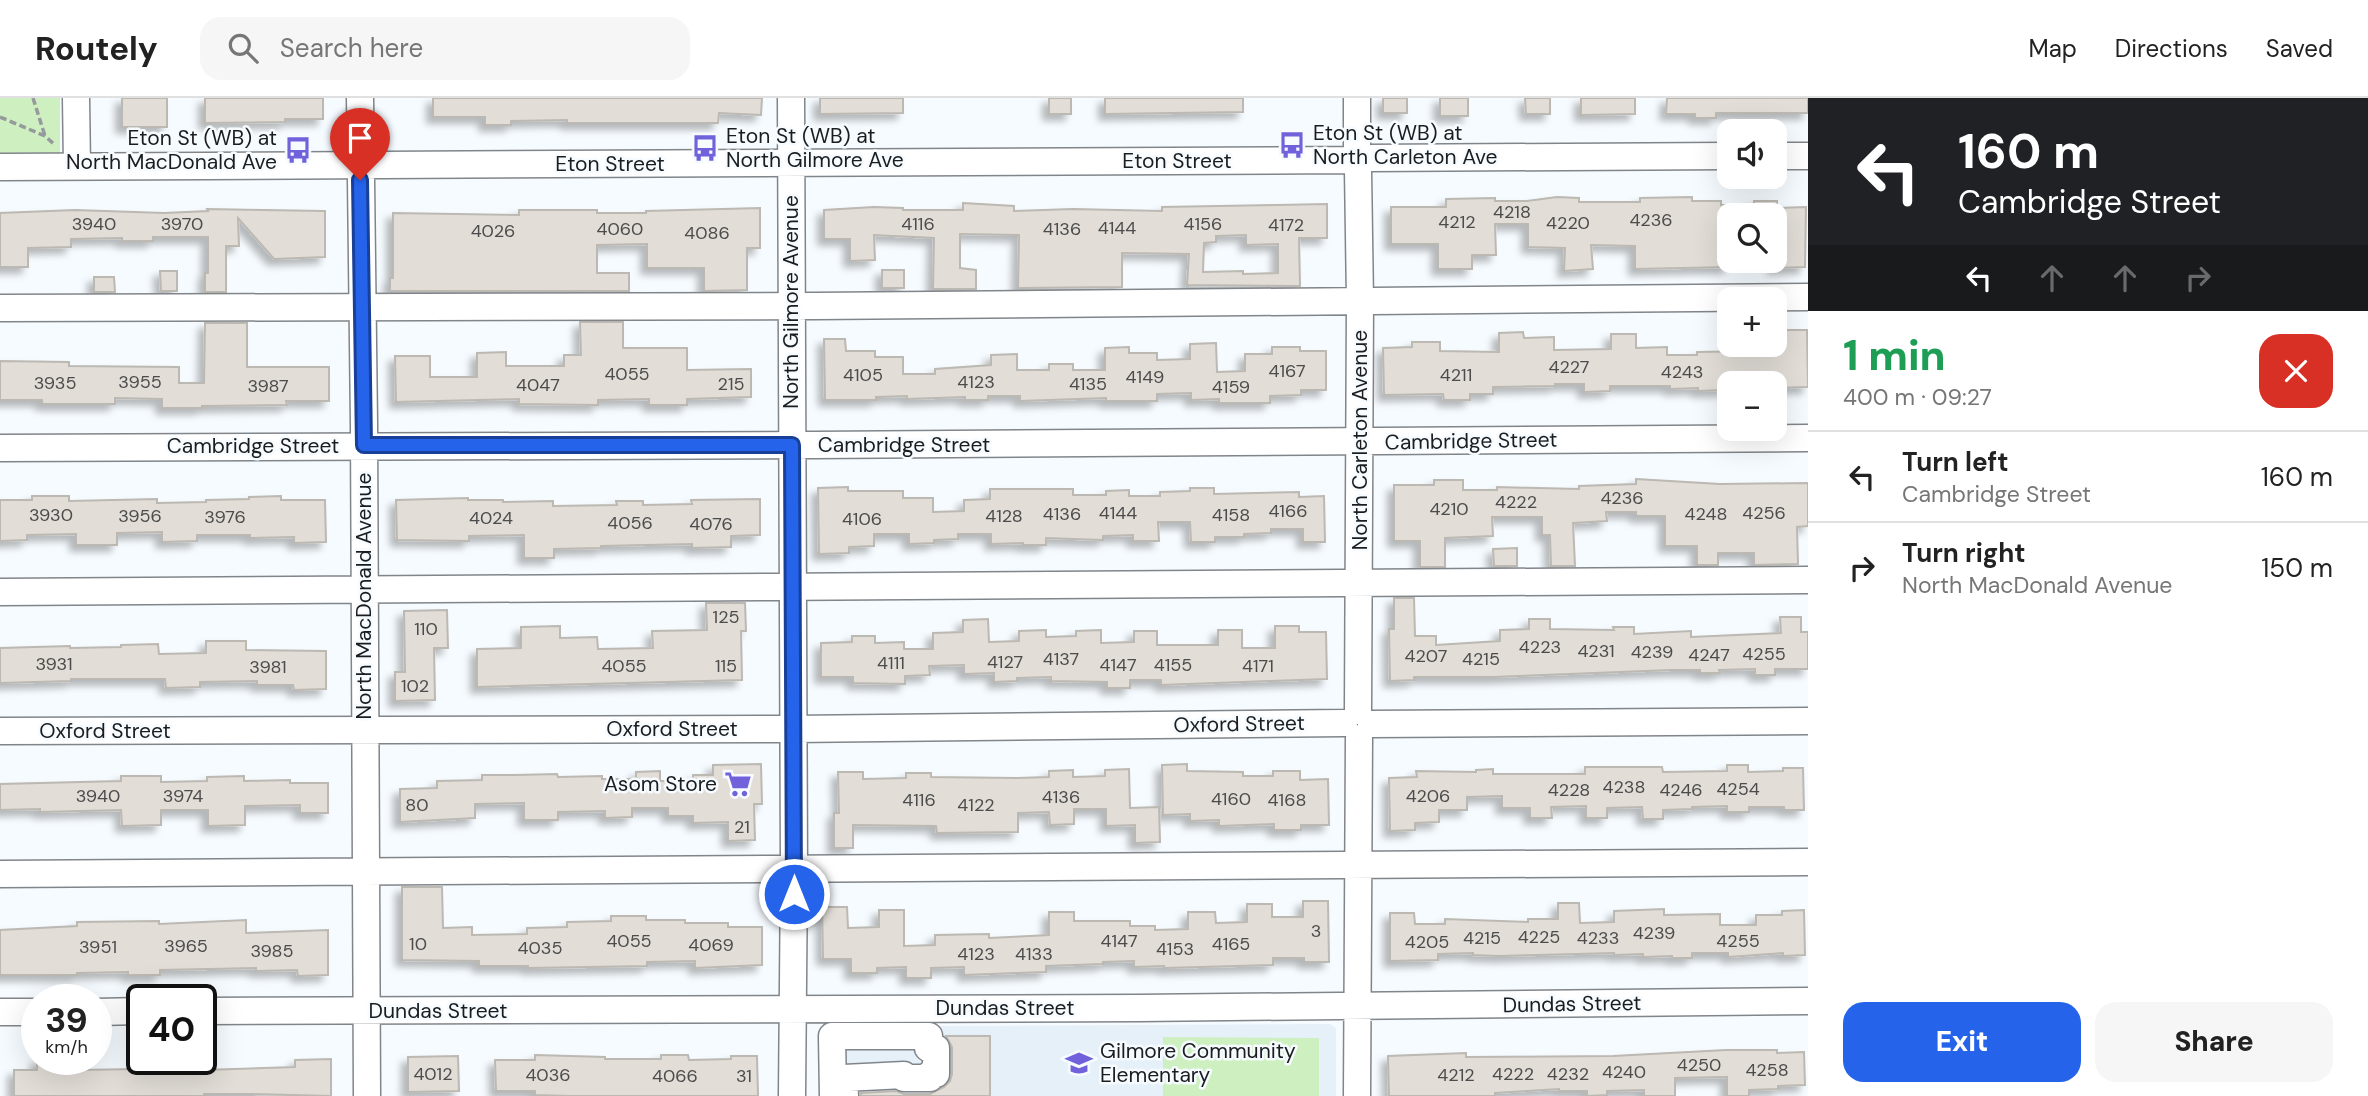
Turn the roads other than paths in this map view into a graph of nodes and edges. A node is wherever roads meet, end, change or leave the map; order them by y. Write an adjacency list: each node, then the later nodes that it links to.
1 (76, 98): 11 (street)
2 (360, 98): 10 (street, North MacDonald Avenue)
3 (791, 98): 9 (street, North Gilmore Avenue)
4 (1357, 98): 8 (street, North Carleton Avenue)
5 (1717, 156): 8 (street, Eton Street)
6 (1787, 156): 7 (street)
7 (1808, 156)
8 (1357, 159): 9 (street, Eton Street); 14 (street, North Carleton Avenue)
9 (790, 163): 10 (street, Eton Street); 16 (street, North Gilmore Avenue)
10 (360, 165): 11 (street, Eton Street); 15 (street, North MacDonald Avenue)
11 (74, 166): 12 (street, Eton Street)
12 (0, 167)
13 (1808, 297): 14 (street)
14 (1360, 300): 16 (street); 19 (street, North Carleton Avenue)
15 (362, 306): 16 (street); 17 (street); 20 (street, North MacDonald Avenue)
16 (792, 306): 21 (street, North Gilmore Avenue)
17 (0, 308)
18 (1808, 438): 19 (street, Cambridge Street)
19 (1359, 442): 21 (street, Cambridge Street); 24 (street, North Carleton Avenue)
20 (364, 445): 21 (street, Cambridge Street); 22 (street, Cambridge Street); 26 (street, North MacDonald Avenue)
21 (792, 445): 25 (street, North Gilmore Avenue)
22 (0, 448)
23 (1808, 580): 24 (street)
24 (1359, 584): 25 (street); 29 (street, North Carleton Avenue)
25 (792, 586): 26 (street); 30 (street, North Gilmore Avenue)
26 (364, 589): 27 (street); 32 (street, North MacDonald Avenue)
27 (0, 592)
28 (1808, 720): 29 (street, Oxford Street)
29 (1358, 724): 30 (street, Oxford Street); 34 (street, North Carleton Avenue)
30 (793, 729): 32 (street, Oxford Street); 35 (street, North Gilmore Avenue)
31 (0, 731): 32 (street, Oxford Street)
32 (364, 731): 36 (street, North MacDonald Avenue)
33 (1808, 862): 34 (street)
34 (1357, 865): 35 (street); 39 (street, North Carleton Avenue)
35 (794, 870): 36 (street); 40 (street, North Gilmore Avenue)
36 (365, 872): 37 (street); 42 (street, North MacDonald Avenue)
37 (0, 874)
38 (1808, 1001): 39 (street, Dundas Street)
39 (1357, 1006): 40 (street, Dundas Street); 49 (street, North Carleton Avenue)
40 (793, 1009): 42 (street, Dundas Street); 46 (street, North Gilmore Avenue)
41 (217, 1011): 42 (street, Dundas Street)
42 (366, 1011): 45 (street, North MacDonald Avenue)
43 (0, 1012): 44 (street)
44 (21, 1012)
45 (367, 1096)
46 (792, 1096)
47 (833, 1096): 48 (street)
48 (845, 1096)
49 (1357, 1096)

